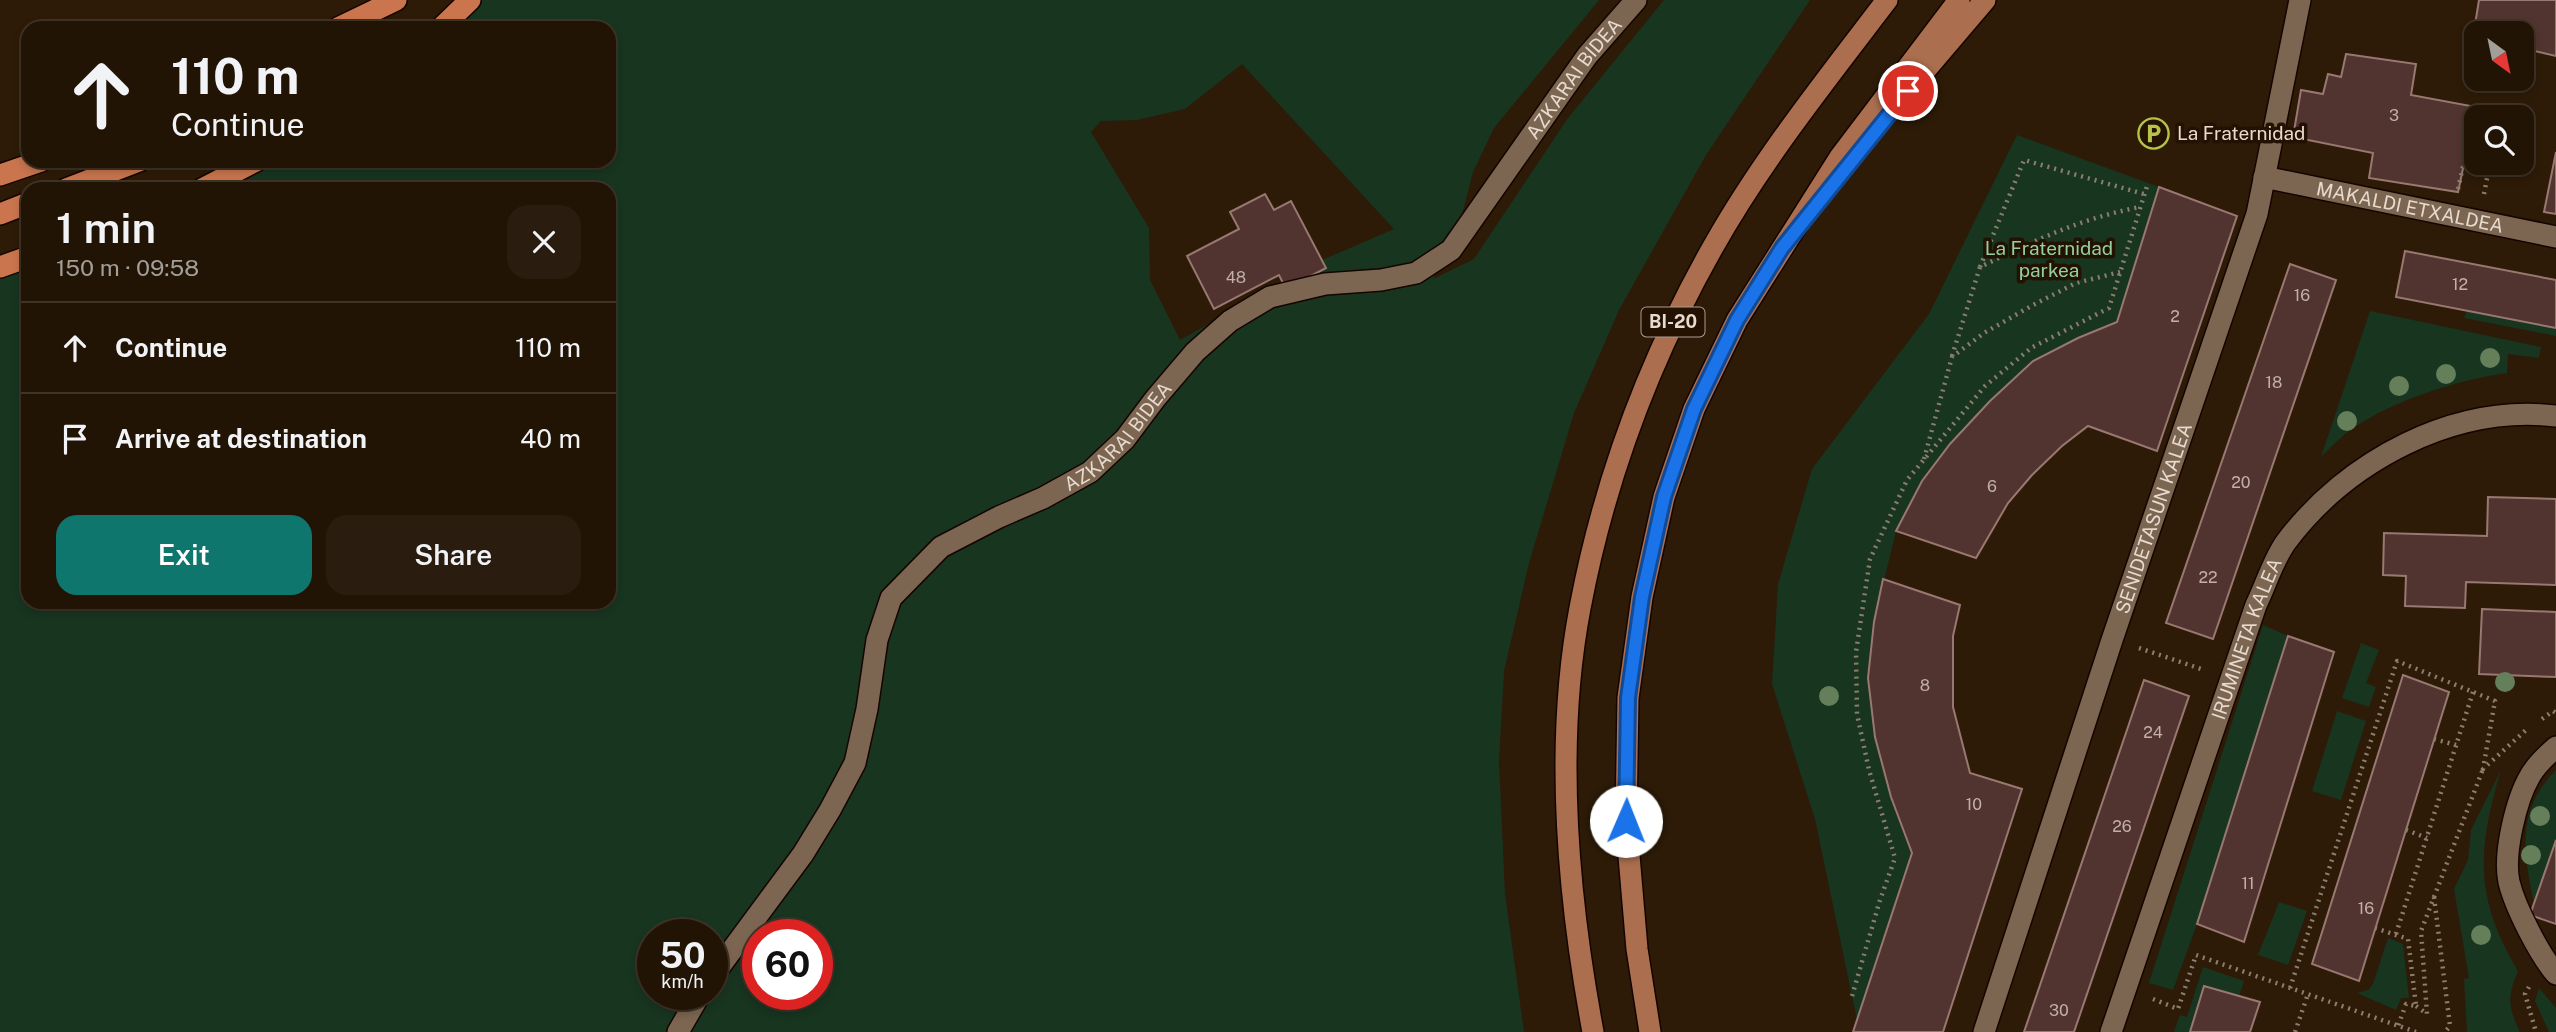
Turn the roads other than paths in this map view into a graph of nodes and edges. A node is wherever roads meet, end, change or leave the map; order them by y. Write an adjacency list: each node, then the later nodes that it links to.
1 (396, 0): 8 (highway); 9 (highway)
2 (470, 0): 10 (highway)
3 (1636, 0): 26 (street, AZKARAI BIDEA)
4 (1887, 0): 30 (main road, BI-20)
5 (1959, 0): 21 (main road, BI-20)
6 (1985, 0): 21 (main road)
7 (2300, 0): 15 (street, SENIDETASUN KALEA)
8 (352, 21)
9 (370, 21)
10 (448, 21)
11 (21, 168): 14 (highway)
12 (121, 168): 16 (highway)
13 (242, 168): 17 (highway)
14 (0, 175)
15 (2264, 177): 20 (street, MAKALDI ETXALDEA); 32 (street, SENIDETASUN KALEA)
16 (84, 182)
17 (216, 182)
18 (21, 206): 19 (highway)
19 (0, 214)
20 (2556, 237)
21 (1782, 248): 31 (main road, BI-20)
22 (21, 260): 23 (highway)
23 (0, 267)
24 (2556, 416): 33 (street, IRUMINETA KALEA)
25 (2556, 747): 27 (street)
26 (728, 955)
27 (2556, 974)
28 (691, 1010): 29 (street)
29 (678, 1032)
30 (1593, 1032)
31 (1650, 1032)
32 (1984, 1032)
33 (2111, 1032)

